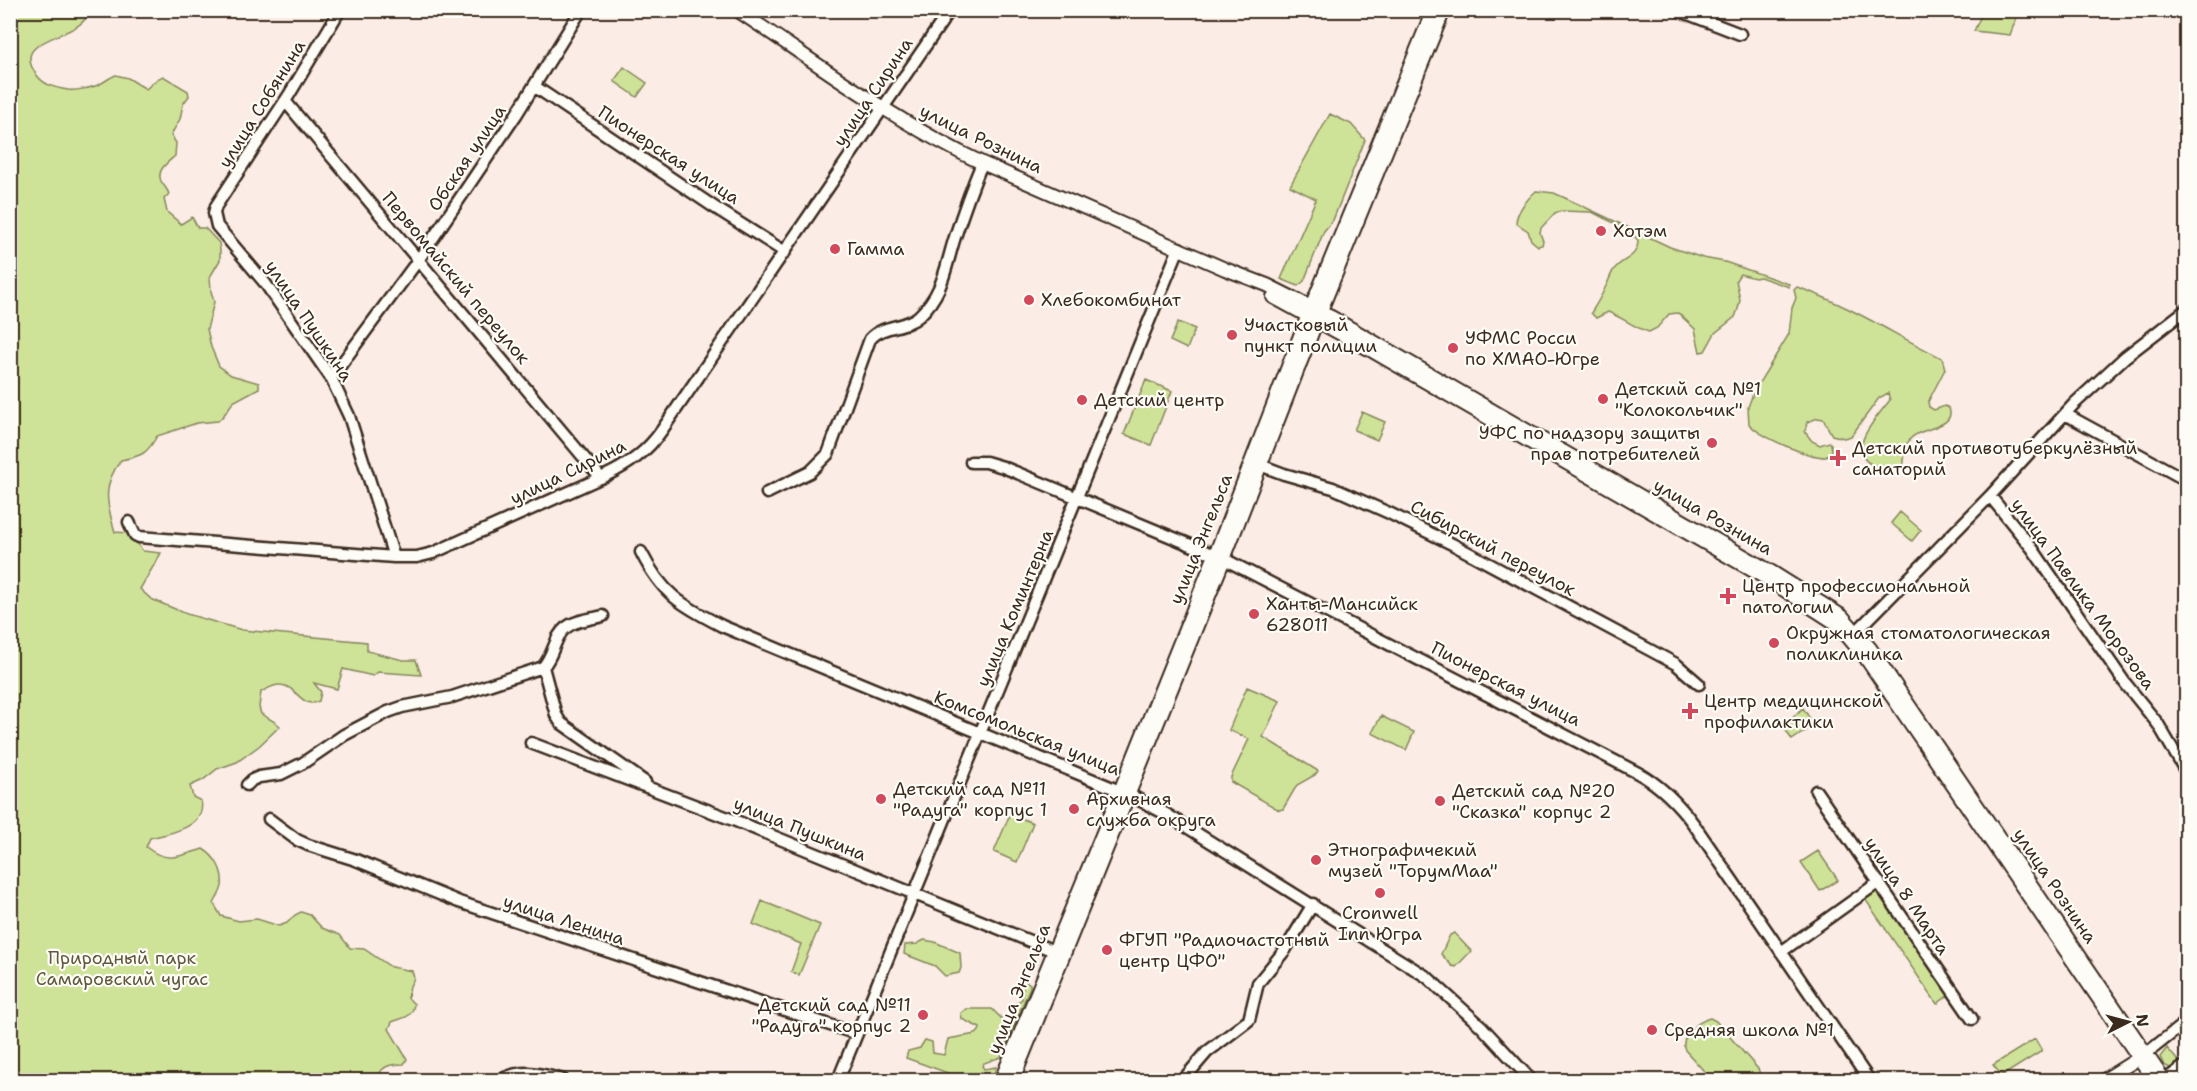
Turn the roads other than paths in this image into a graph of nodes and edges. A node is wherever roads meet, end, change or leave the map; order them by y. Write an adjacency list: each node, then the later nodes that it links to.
1 (340, 10): 9 (street, улица Собянина)
2 (581, 10): 8 (street, Обская улица)
3 (737, 10): 10 (main road, улица Рознина)
4 (950, 10): 10 (street, улица Сирина)
5 (1678, 10): 7 (street)
6 (1440, 11): 17 (main road, улица Энгельса)
7 (1740, 34)
8 (534, 86): 14 (street, Пионерская улица); 15 (street, Обская улица)
9 (285, 100): 12 (street, улица Собянина); 15 (street, Первомайский переулок)
10 (883, 107): 11 (main road, улица Рознина); 14 (street, улица Сирина)
11 (982, 163): 13 (main road, улица Рознина); 24 (street)
12 (215, 216): 18 (street, улица Пушкина)
13 (1179, 248): 17 (main road, улица Рознина); 26 (street, улица Коминтерна)
14 (785, 252): 22 (street, улица Сирина)
15 (419, 259): 18 (street, Обская улица); 22 (street, Первомайский переулок)
16 (2187, 310): 19 (street)
17 (1314, 313): 21 (main road, улица Энгельса); 30 (main road, улица Энгельса); 32 (main road, улица Рознина)
18 (331, 378): 29 (street, улица Пушкина)
19 (2065, 414): 23 (street); 25 (street)
20 (971, 462): 26 (street, Пионерская улица)
21 (1260, 465): 30 (main road, улица Энгельса); 34 (street, Сибирский переулок)
22 (601, 478): 29 (street, улица Сирина)
23 (2187, 480)
24 (767, 493)
25 (1990, 496): 32 (street); 37 (street, улица Павлика Морозова)
26 (1078, 499): 30 (street, Пионерская улица); 35 (street, улица Коминтерна)
27 (129, 522): 29 (street, улица Сирина)
28 (641, 552): 35 (street, Комсомольская улица)
29 (394, 557)
30 (1219, 557): 42 (main road, улица Энгельса); 48 (street, Пионерская улица)
31 (603, 616): 33 (street)
32 (1853, 634): 52 (main road, улица Рознина)
33 (543, 667): 39 (street); 40 (street)
34 (1699, 684)
35 (981, 733): 42 (street, Комсомольская улица); 45 (street, улица Коминтерна)
36 (531, 743): 40 (street, улица Пушкина)
37 (2183, 756): 38 (street, улица Павлика Морозова)
38 (2187, 772)
39 (247, 785)
40 (650, 787): 45 (street, улица Пушкина)
41 (1816, 791): 44 (street, улица 8 Марта)
42 (1125, 793): 46 (street, Комсомольская улица); 47 (main road, улица Энгельса); 54 (main road, улица Энгельса)
43 (269, 819): 51 (street, улица Ленина)
44 (1879, 882): 48 (street); 49 (street, улица 8 Марта)
45 (915, 894): 47 (street, улица Пушкина); 51 (street, улица Коминтерна)
46 (1313, 904): 58 (street); 59 (street, Комсомольская улица)
47 (1054, 951): 54 (main road, улица Энгельса)
48 (1781, 952): 60 (street, Пионерская улица)
49 (1971, 1020)
50 (2187, 1022): 52 (street)
51 (857, 1034): 57 (street, улица Коминтерна)
52 (2143, 1056): 61 (main road); 62 (main road, улица Рознина); 63 (main road, улица Рознина)
53 (2187, 1065): 63 (street)
54 (1010, 1079)
55 (501, 1080): 56 (street)
56 (563, 1080)
57 (838, 1080)
58 (1183, 1080)
59 (1531, 1080)
60 (1869, 1080)
61 (2104, 1080)
62 (2154, 1080)
63 (2164, 1080)

